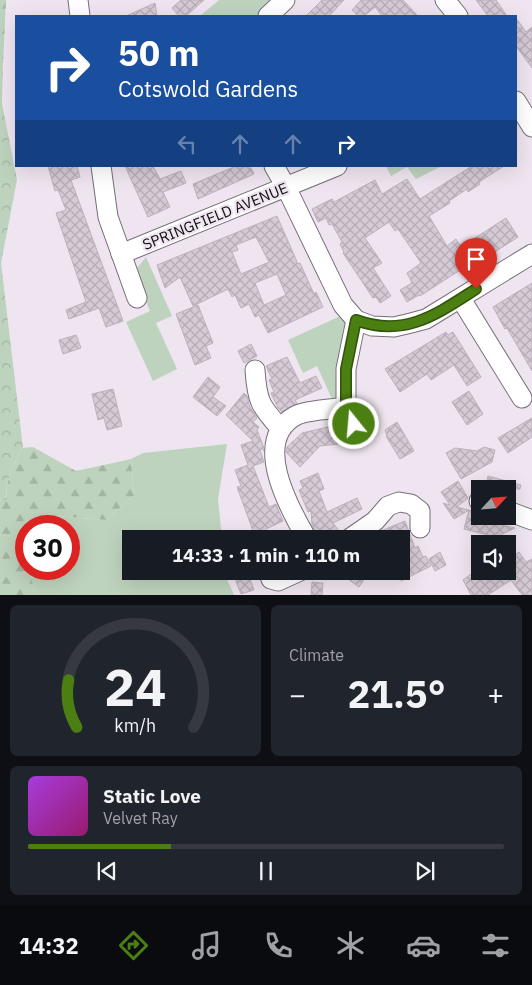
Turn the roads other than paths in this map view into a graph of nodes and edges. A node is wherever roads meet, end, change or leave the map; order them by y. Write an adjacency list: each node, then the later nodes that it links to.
1 (78, 0): 4 (street)
2 (285, 0): 5 (street)
3 (445, 0): 6 (street)
4 (80, 15)
5 (269, 15)
6 (457, 15)
7 (517, 103): 8 (street)
8 (532, 127)
9 (101, 167): 13 (street)
10 (275, 167): 12 (street)
11 (335, 167): 12 (street, SPRINGFIELD AVENUE)
12 (286, 187): 13 (street, SPRINGFIELD AVENUE); 17 (street)
13 (121, 254): 15 (street)
14 (532, 254): 16 (street)
15 (137, 298)
16 (461, 299): 17 (street); 19 (street)
17 (356, 320): 20 (street)
18 (255, 370): 20 (street)
19 (522, 398)
20 (281, 428): 24 (street)
21 (516, 514): 22 (street)
22 (532, 520)
23 (420, 528): 25 (street)
24 (302, 530)
25 (362, 530)

